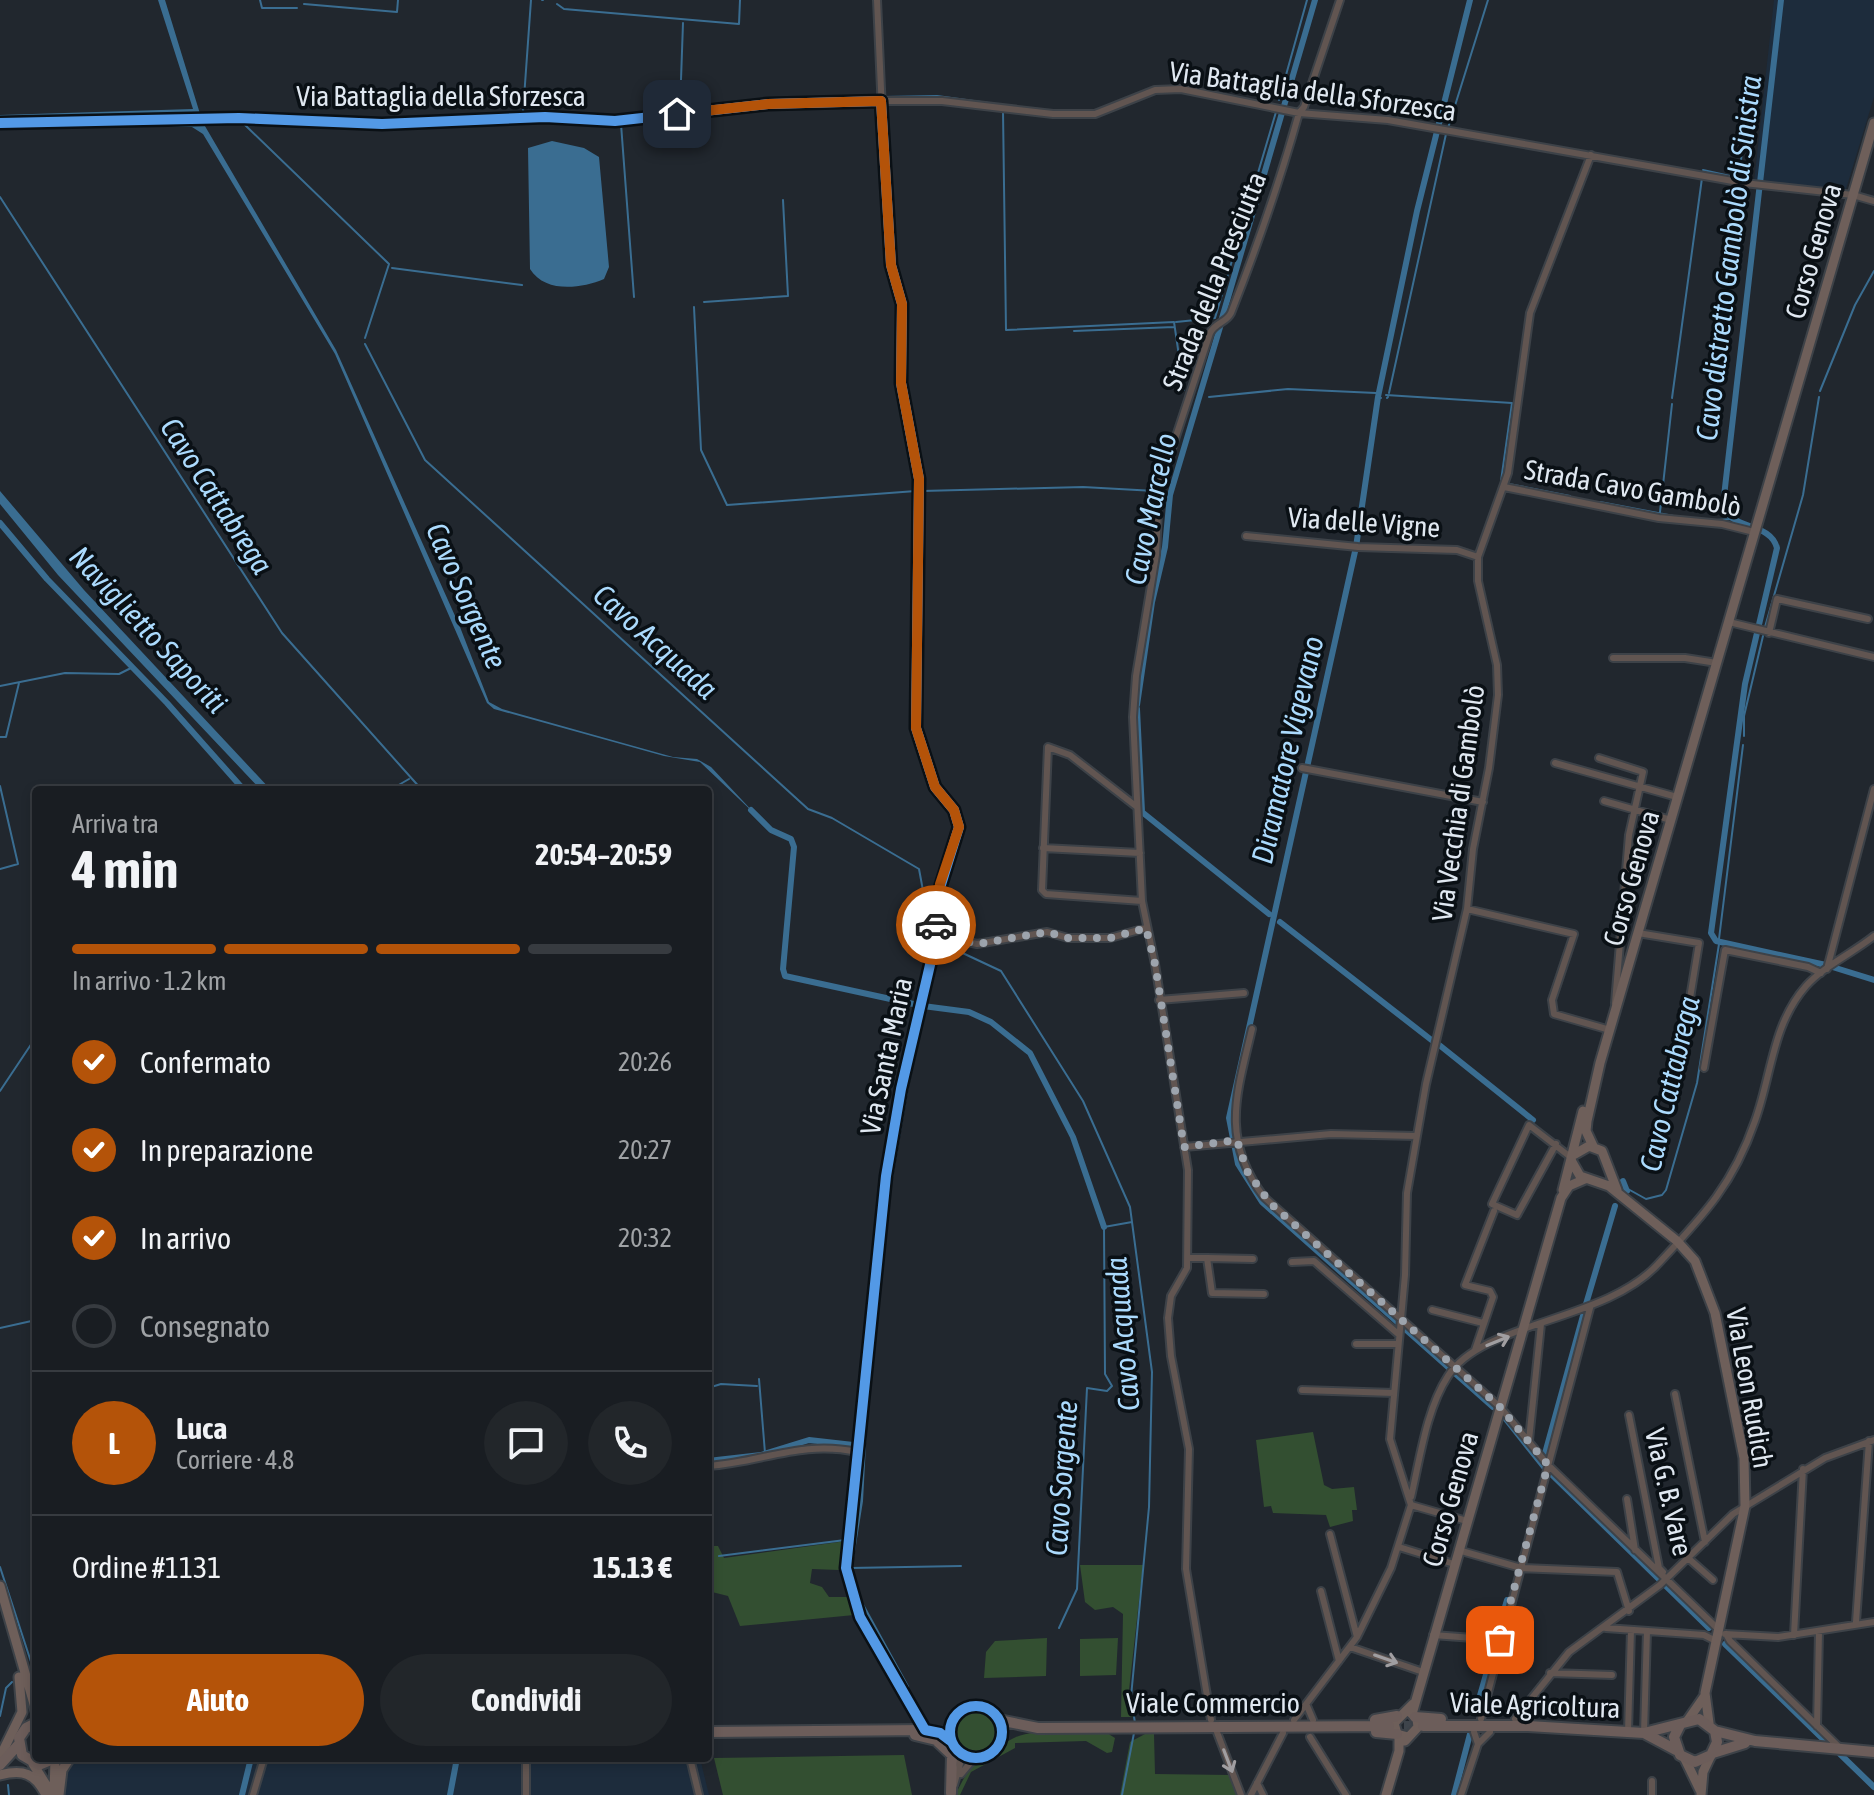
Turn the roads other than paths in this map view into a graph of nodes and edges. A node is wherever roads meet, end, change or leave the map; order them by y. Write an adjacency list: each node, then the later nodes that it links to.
1 (877, 0): 3 (street, Via Santa Maria)
2 (1340, 0): 4 (street, Strada della Presciutta)
3 (881, 101): 4 (street, Via Battaglia della Sforzesca); 5 (street, Via Battaglia della Sforzesca); 37 (street, Via Santa Maria)
4 (1299, 113): 7 (street, Via Battaglia della Sforzesca); 28 (street, Strada della Presciutta)
5 (0, 123)
6 (1874, 123): 8 (main road, Corso Genova)
7 (1591, 155): 8 (street, Via Battaglia della Sforzesca); 10 (street, Via Vecchia di Gambolò)
8 (1853, 195): 9 (street, Via Battaglia della Sforzesca); 11 (main road, Corso Genova)
9 (1874, 201)
10 (1504, 487): 11 (street, Strada Cavo Gambolò); 13 (street, Via Vecchia di Gambolò)
11 (1755, 529): 15 (main road, Corso Genova)
12 (1246, 536): 13 (street, Via delle Vigne)
13 (1478, 557): 27 (street, Via Vecchia di Gambolò)
14 (1868, 619): 16 (street)
15 (1729, 622): 16 (street); 19 (main road, Corso Genova)
16 (1762, 631): 17 (street)
17 (1874, 657)
18 (1613, 658): 19 (street)
19 (1717, 663): 25 (main road, Corso Genova)
20 (1599, 758): 23 (street)
21 (1555, 763): 23 (street)
22 (1302, 768): 27 (street)
23 (1640, 787): 25 (street); 29 (street)
24 (1874, 789): 39 (street)
25 (1677, 797): 30 (main road, Corso Genova)
26 (1604, 801): 29 (street)
27 (1483, 802): 34 (street, Via Vecchia di Gambolò)
28 (1137, 807): 31 (street); 32 (street, Strada della Presciutta)
29 (1633, 809): 30 (street); 42 (street)
30 (1671, 820): 36 (main road, Corso Genova)
31 (1043, 848): 32 (street); 33 (street)
32 (1140, 853): 33 (street, Strada della Presciutta)
33 (1142, 901): 35 (street, Strada della Presciutta)
34 (1467, 909): 44 (street); 48 (street, Via Vecchia di Gambolò)
35 (1146, 928): 37 (street); 41 (street, Strada della Presciutta)
36 (1638, 933): 42 (main road, Corso Genova); 46 (street)
37 (937, 935): 82 (street, Via Santa Maria)
38 (1874, 936): 39 (street)
39 (1828, 968): 47 (street); 59 (street)
40 (1244, 993): 41 (street)
41 (1159, 1000): 52 (street, Strada della Presciutta)
42 (1615, 1013): 44 (main road, Corso Genova)
43 (1252, 1029): 49 (street)
44 (1610, 1030): 45 (main road, Corso Genova)
45 (1600, 1063): 51 (main road, Corso Genova); 53 (main road, Corso Genova)
46 (1679, 1066)
47 (1704, 1068)
48 (1416, 1136): 49 (street); 68 (street, Via Vecchia di Gambolò)
49 (1233, 1141): 52 (street); 68 (street)
50 (1556, 1144): 50 (street); 53 (street)
51 (1593, 1146): 53 (main road); 54 (main road)
52 (1184, 1147): 60 (street, Strada della Presciutta)
53 (1573, 1159): 55 (main road); 57 (main road, Corso Genova)
54 (1606, 1165): 55 (main road); 56 (main road)
55 (1589, 1179): 56 (main road, Via Leon Rudich); 57 (main road)
56 (1621, 1197): 59 (main road, Via Leon Rudich)
57 (1561, 1198): 70 (main road, Corso Genova)
58 (1494, 1211): 67 (street)
59 (1677, 1241): 65 (street); 88 (main road, Via Leon Rudich)
60 (1188, 1258): 61 (street); 133 (street, Strada della Presciutta)
61 (1207, 1258): 62 (street); 64 (street)
62 (1253, 1259)
63 (1292, 1262): 68 (street)
64 (1264, 1294)
65 (1590, 1308): 69 (street); 84 (street)
66 (1432, 1310): 67 (street)
67 (1483, 1323): 73 (street)
68 (1398, 1324): 72 (street, Via Vecchia di Gambolò); 74 (street)
69 (1541, 1324): 70 (street); 80 (street)
70 (1522, 1331): 73 (street, one-way to 70); 78 (main road, Corso Genova)
71 (1356, 1344): 72 (street)
72 (1397, 1344): 76 (street, Via Vecchia di Gambolò)
73 (1475, 1350): 74 (street)
74 (1456, 1368): 78 (street); 87 (street)
75 (1302, 1390): 76 (street)
76 (1394, 1393): 87 (street, Via Vecchia di Gambolò)
77 (1675, 1394): 91 (street)
78 (1500, 1407): 80 (street); 89 (main road, Corso Genova)
79 (1629, 1415): 99 (street, Via G. B. Vare)
80 (1529, 1441): 84 (street)
81 (1871, 1441): 85 (street); 103 (street)
82 (858, 1447): 83 (street); 139 (street, Via Santa Maria)
83 (712, 1466)
84 (1547, 1469): 94 (street); 97 (street)
85 (1803, 1469): 88 (street); 111 (street)
86 (1627, 1499): 94 (street)
87 (1411, 1501): 89 (street); 92 (street)
88 (1745, 1506): 91 (street); 109 (main road, Via Leon Rudich)
89 (1467, 1521): 93 (main road, Corso Genova)
90 (1330, 1534): 112 (street)
91 (1705, 1542): 95 (street)
92 (1399, 1547): 96 (street); 112 (street)
93 (1458, 1550): 96 (main road, Corso Genova); 97 (street)
94 (1635, 1550): 99 (street)
95 (1688, 1558): 98 (street); 99 (street)
96 (1454, 1564): 110 (main road, Corso Genova)
97 (1521, 1568): 102 (street); 114 (street)
98 (1713, 1580)
99 (1665, 1581): 102 (street); 109 (street)
100 (0, 1586): 113 (main road)
101 (1321, 1591): 116 (street)
102 (1629, 1611): 105 (street)
103 (1856, 1622): 104 (street); 108 (street)
104 (1874, 1622)
105 (1606, 1628): 106 (street); 118 (street)
106 (1631, 1630): 107 (street); 146 (street)
107 (1647, 1631): 109 (street); 148 (street)
108 (1819, 1632): 111 (street); 135 (street)
109 (1719, 1634): 111 (street); 122 (main road, Via Leon Rudich); 135 (street)
110 (1433, 1635): 114 (street); 117 (main road, Corso Genova)
111 (1794, 1635)
112 (1357, 1637): 115 (street)
113 (14, 1638): 120 (main road); 121 (main road); 159 (main road)
114 (1500, 1640): 127 (street)
115 (1350, 1647): 116 (street); 117 (street, one-way to 117)
116 (1339, 1661): 124 (street)
117 (1423, 1672): 125 (main road, Corso Genova)
118 (1550, 1673): 119 (street); 128 (street)
119 (1612, 1675)
120 (24, 1676): 123 (main road); 141 (main road)
121 (32, 1682)
122 (1705, 1693): 132 (main road); 137 (main road)
123 (32, 1699)
124 (1308, 1703): 130 (street); 131 (street)
125 (1409, 1713): 127 (main road); 131 (main road); 143 (main road, Corso Genova); 143 (main road, Corso Genova)
126 (955, 1717): 129 (main road, Viale Commercio); 139 (main road, Viale Commercio); 154 (main road)
127 (1481, 1719): 128 (main road)
128 (1515, 1719): 136 (main road)
129 (999, 1720): 138 (main road, Viale Commercio); 151 (main road)
130 (1294, 1720): 131 (main road); 133 (main road)
131 (1313, 1720)
132 (1684, 1722): 137 (main road, Viale Agricoltura); 148 (main road, Viale Agricoltura); 156 (main road)
133 (1213, 1724): 138 (main road, Viale Commercio); 143 (main road, Viale Commercio); 147 (main road); 178 (street, Strada della Presciutta, one-way to 178)
134 (32, 1726): 141 (main road)
135 (1817, 1726): 155 (street)
136 (1546, 1727): 143 (main road, Viale Agricoltura); 145 (main road); 146 (main road, Viale Agricoltura)
137 (1712, 1727): 150 (main road, Viale Agricoltura); 158 (main road)
138 (1038, 1728): 151 (main road, Viale Commercio)
139 (925, 1730): 140 (main road, Viale Commercio); 154 (main road, Viale Commercio)
140 (861, 1731): 142 (main road, Viale Commercio); 172 (main road)
141 (22, 1732): 152 (main road)
142 (712, 1732)
143 (1405, 1732): 144 (main road); 147 (main road); 182 (main road, Corso Genova)
144 (1474, 1732): 145 (main road); 153 (street)
145 (1490, 1732): 153 (street)
146 (1628, 1732): 148 (main road, Viale Agricoltura)
147 (1283, 1733): 171 (street)
148 (1644, 1733): 156 (main road, Viale Agricoltura)
149 (1310, 1737): 181 (street)
150 (1755, 1741): 155 (main road, Viale Agricoltura); 158 (main road, Viale Agricoltura)
151 (1001, 1742): 160 (main road, Viale Commercio)
152 (19, 1744): 162 (main road); 169 (main road)
153 (1478, 1744): 183 (street)
154 (955, 1746): 160 (main road, Viale Commercio); 172 (street)
155 (1840, 1749): 157 (main road, Viale Agricoltura)
156 (1676, 1750): 161 (main road, Viale Agricoltura)
157 (1874, 1752)
158 (1712, 1754): 161 (main road, Viale Agricoltura); 173 (main road)
159 (0, 1757)
160 (983, 1757): 172 (street)
161 (1685, 1759): 173 (main road)
162 (30, 1762): 163 (main road); 169 (main road); 174 (main road)
163 (48, 1762)
164 (54, 1762): 174 (main road)
165 (67, 1762): 174 (main road)
166 (263, 1762): 175 (street)
167 (526, 1762): 176 (street)
168 (691, 1762): 177 (street)
169 (0, 1770): 174 (main road)
170 (1652, 1781): 184 (street)
171 (1257, 1783): 179 (street); 180 (street)
172 (952, 1792)
173 (1700, 1793)
174 (53, 1795)
175 (253, 1795)
176 (526, 1795)
177 (699, 1795)
178 (1241, 1795)
179 (1251, 1795)
180 (1263, 1795)
181 (1346, 1795)
182 (1386, 1795)
183 (1461, 1795)
184 (1652, 1795)

